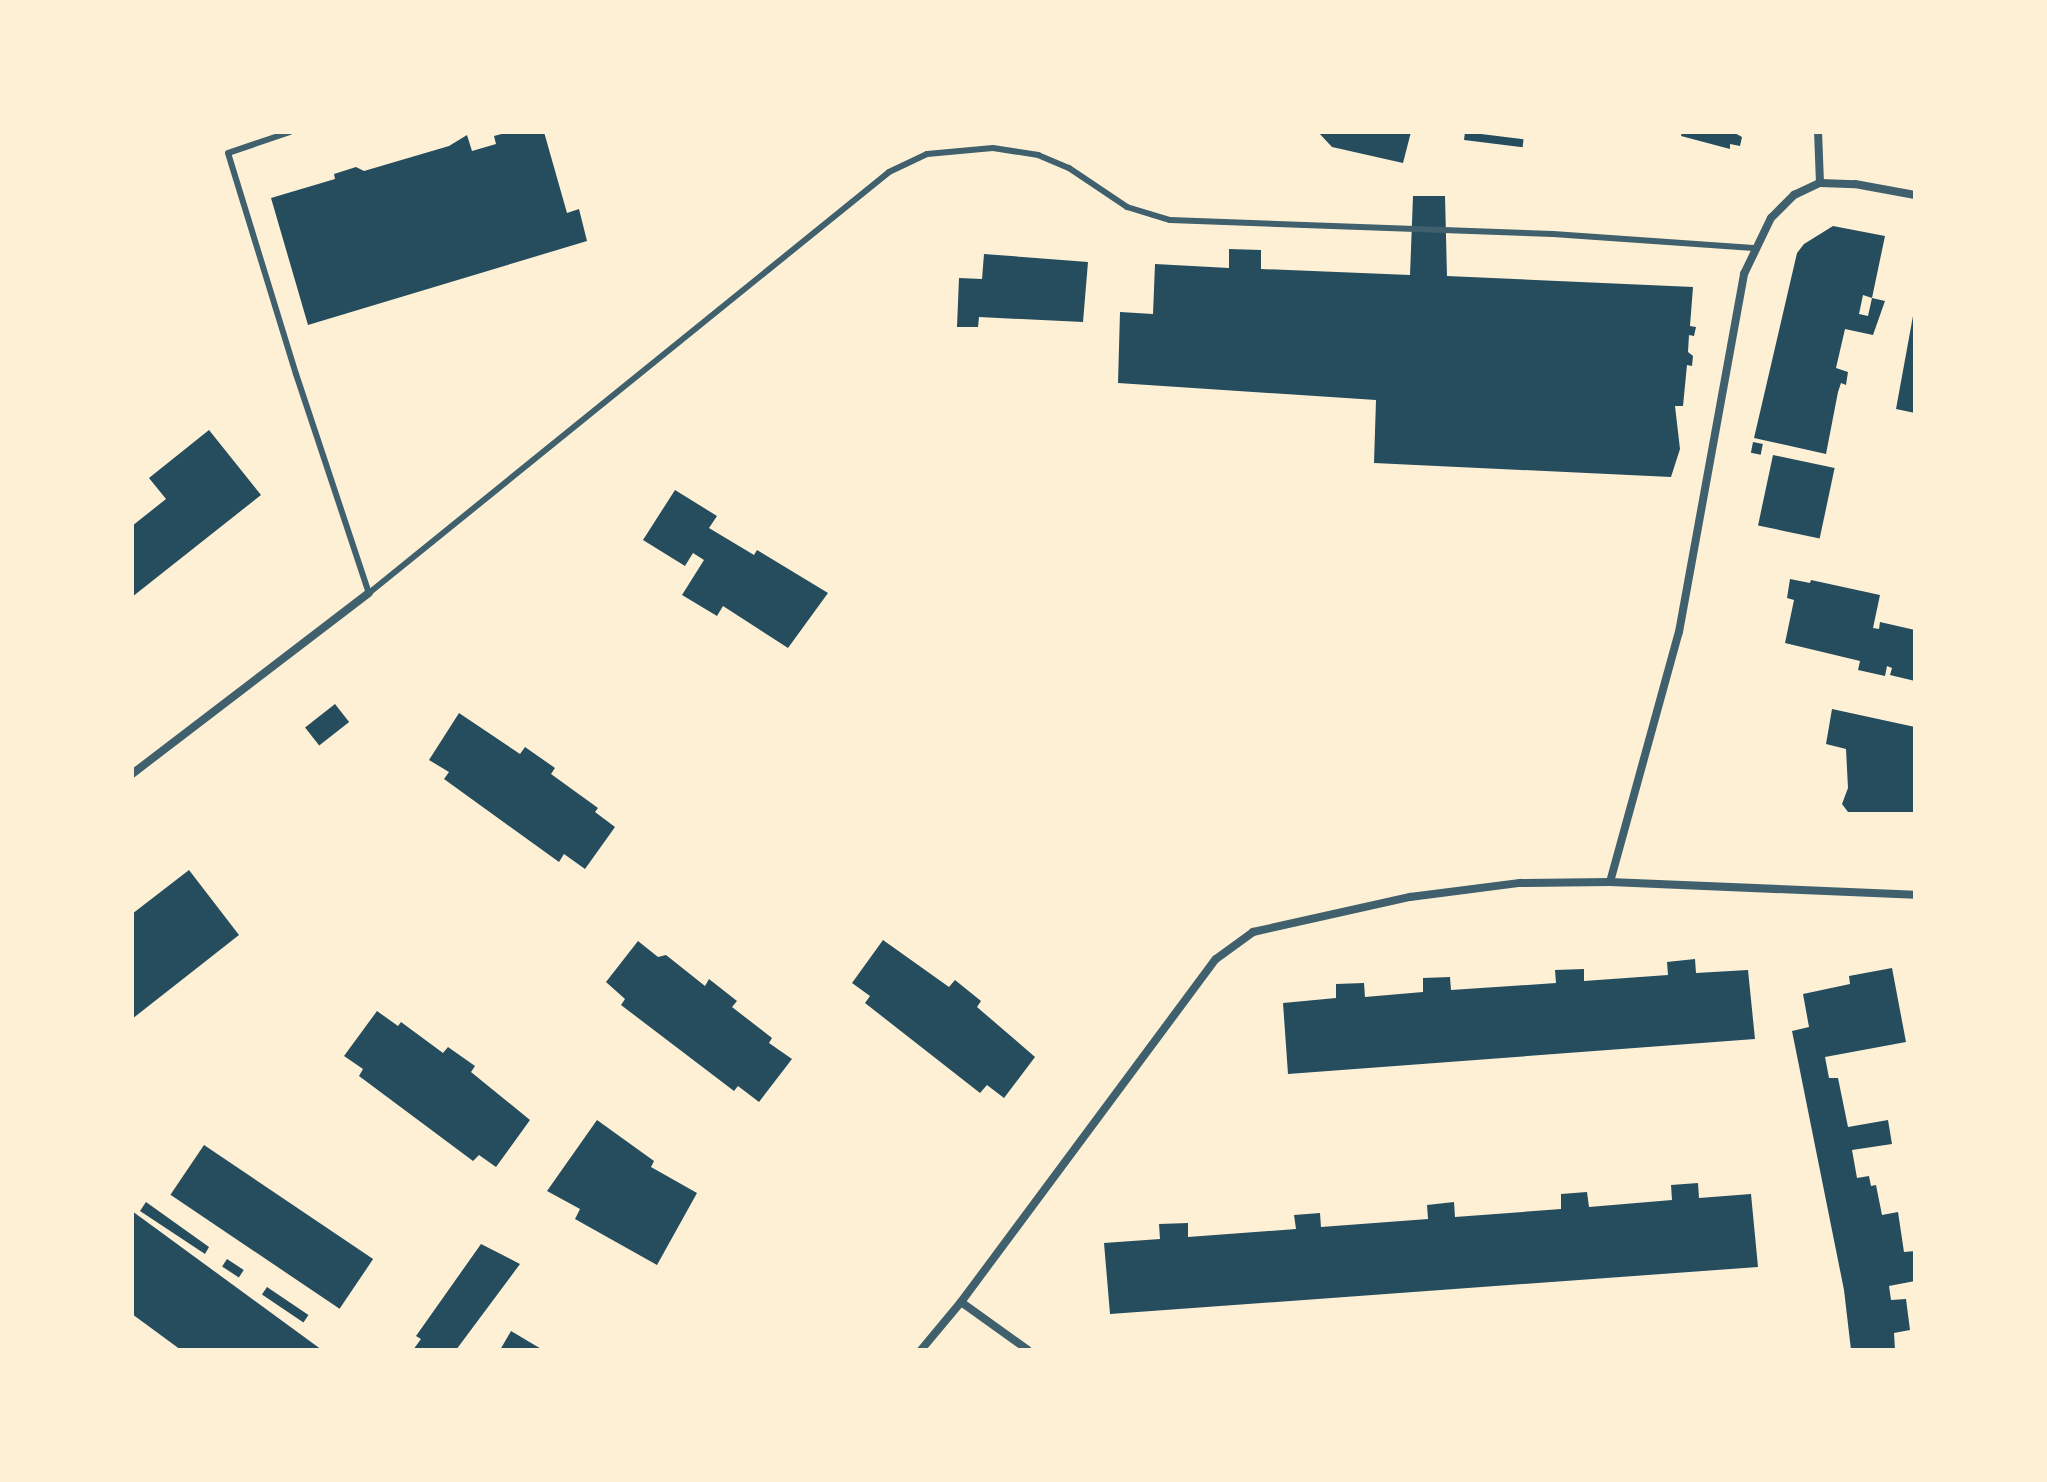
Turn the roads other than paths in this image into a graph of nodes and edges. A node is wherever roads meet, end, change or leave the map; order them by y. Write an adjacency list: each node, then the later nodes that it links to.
1 (290, 132): 6 (lane)
2 (1818, 132): 3 (street)
3 (1820, 183): 4 (street); 5 (street)
4 (1915, 195)
5 (1754, 248): 6 (lane); 8 (street)
6 (369, 593): 7 (street)
7 (132, 774)
8 (1610, 882): 9 (street); 11 (street)
9 (1911, 896): 10 (street)
10 (1915, 904)
11 (961, 1302): 12 (street); 13 (street)
12 (921, 1350)
13 (1028, 1350)

